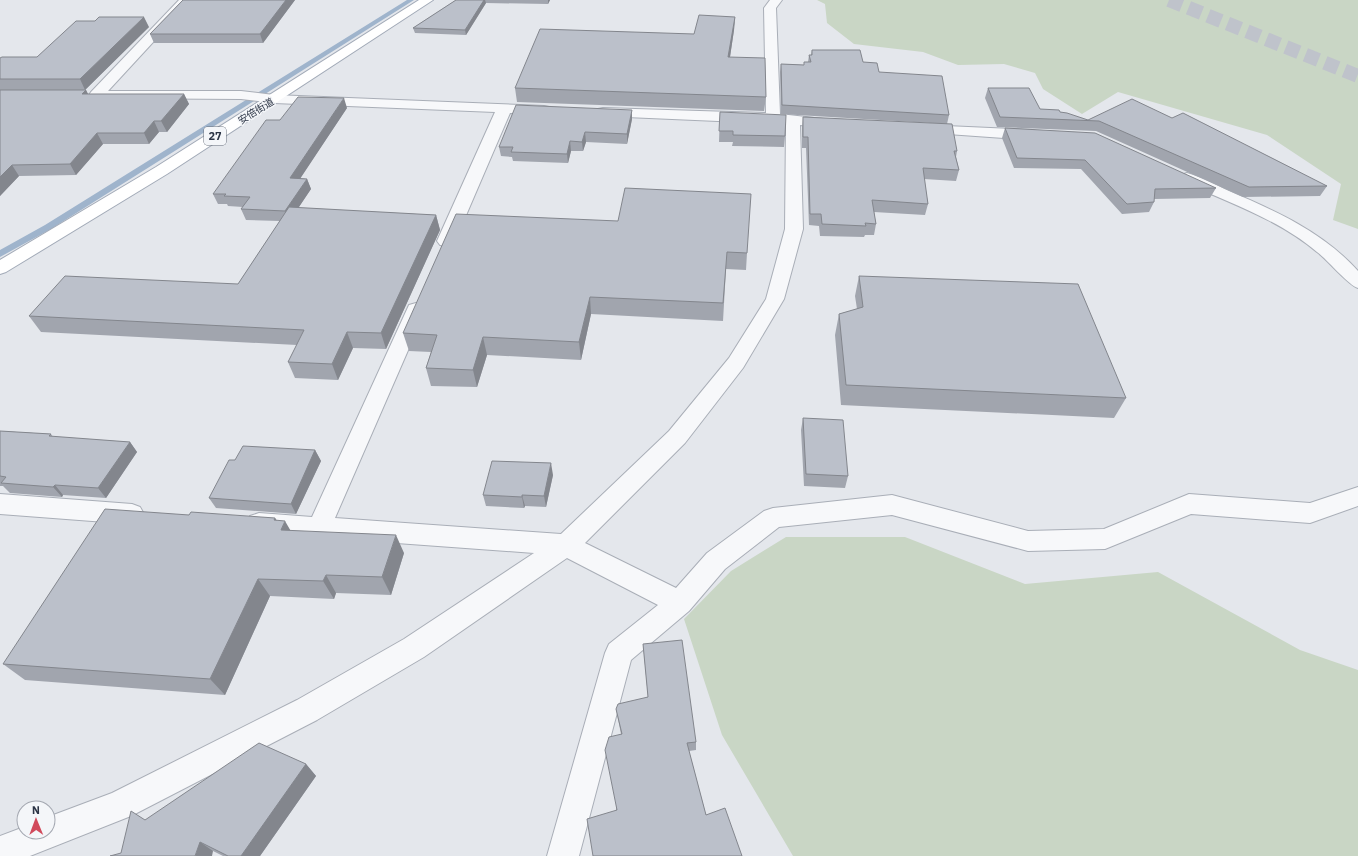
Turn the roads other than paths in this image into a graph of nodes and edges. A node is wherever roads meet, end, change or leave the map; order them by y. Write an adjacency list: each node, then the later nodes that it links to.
1 (186, 0): 5 (street)
2 (427, 0): 6 (main road, 安倍街道 / 27)
3 (776, 0): 10 (street)
4 (82, 95): 5 (street)
5 (96, 95): 6 (street)
6 (274, 100): 7 (street); 16 (main road, 安倍街道 / 27)
7 (504, 109): 8 (street); 15 (street)
8 (560, 111)
9 (591, 112): 10 (street)
10 (783, 120): 11 (street); 24 (street)
11 (846, 124)
12 (908, 128): 13 (street)
13 (1048, 136)
14 (1173, 171): 17 (street)
15 (437, 260)
16 (0, 268)
17 (1358, 282)
18 (424, 289): 23 (street)
19 (1358, 496): 25 (street)
20 (0, 504): 21 (street)
21 (156, 515)
22 (234, 521): 23 (street)
23 (319, 527): 24 (street)
24 (566, 545): 25 (street); 26 (street)
25 (680, 603): 27 (street)
26 (0, 852)
27 (563, 856)

